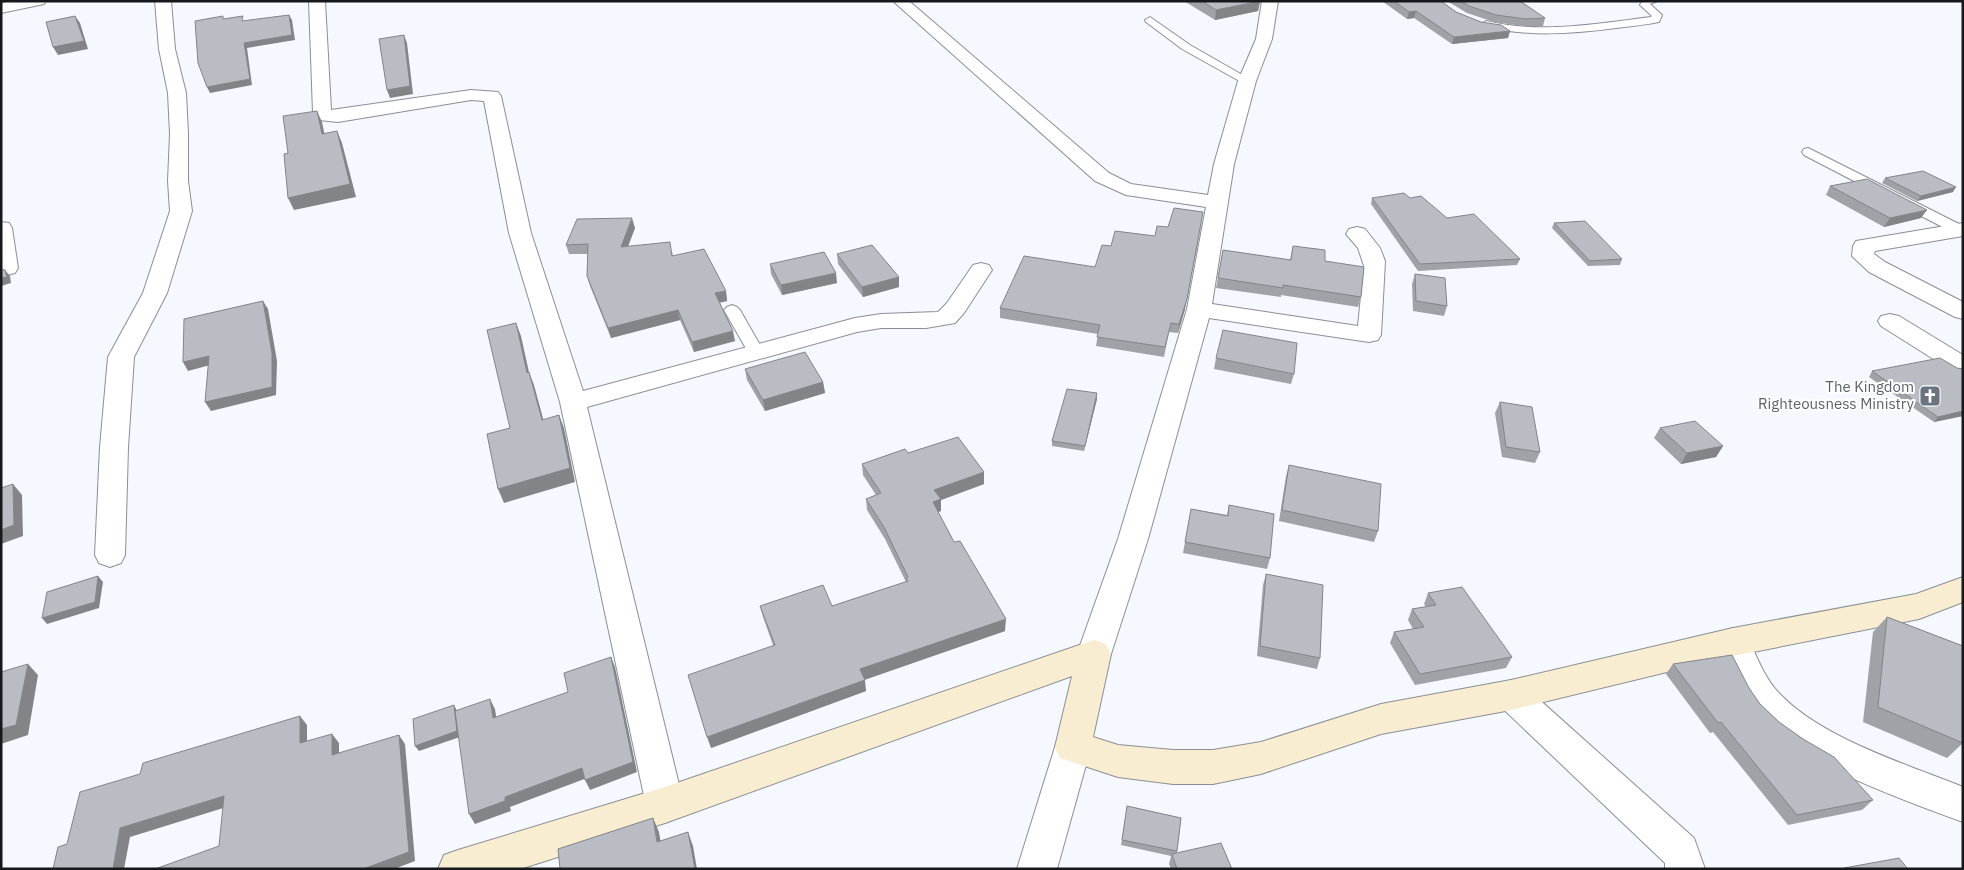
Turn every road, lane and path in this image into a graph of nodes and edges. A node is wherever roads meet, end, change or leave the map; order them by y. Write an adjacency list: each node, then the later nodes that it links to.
1 (39, 1): 7 (street)
2 (163, 1): 25 (street)
3 (317, 1): 24 (street)
4 (900, 1): 12 (street)
5 (1270, 1): 10 (street)
6 (1652, 1): 9 (lane)
7 (1, 8)
8 (1150, 20): 10 (lane)
9 (1476, 20)
10 (1247, 81): 12 (street)
11 (1808, 152): 14 (lane)
12 (1218, 203): 18 (street)
13 (1, 228): 16 (street)
14 (1961, 229): 20 (street)
15 (1357, 234): 18 (street)
16 (7, 268)
17 (980, 270): 22 (street)
18 (1199, 309): 28 (street)
19 (732, 310): 22 (lane)
20 (1963, 312)
21 (1890, 321): 23 (street)
22 (756, 352): 24 (street)
23 (1963, 366)
24 (573, 402): 31 (street)
25 (110, 555)
26 (1963, 589): 27 (street)
27 (1733, 642): 29 (street); 32 (street)
28 (1094, 654): 30 (street); 31 (street)
29 (1511, 695): 30 (street); 35 (street)
30 (1073, 747): 34 (street)
31 (665, 805): 33 (street)
32 (1963, 805)
33 (458, 869)
34 (1037, 869)
35 (1685, 869)

